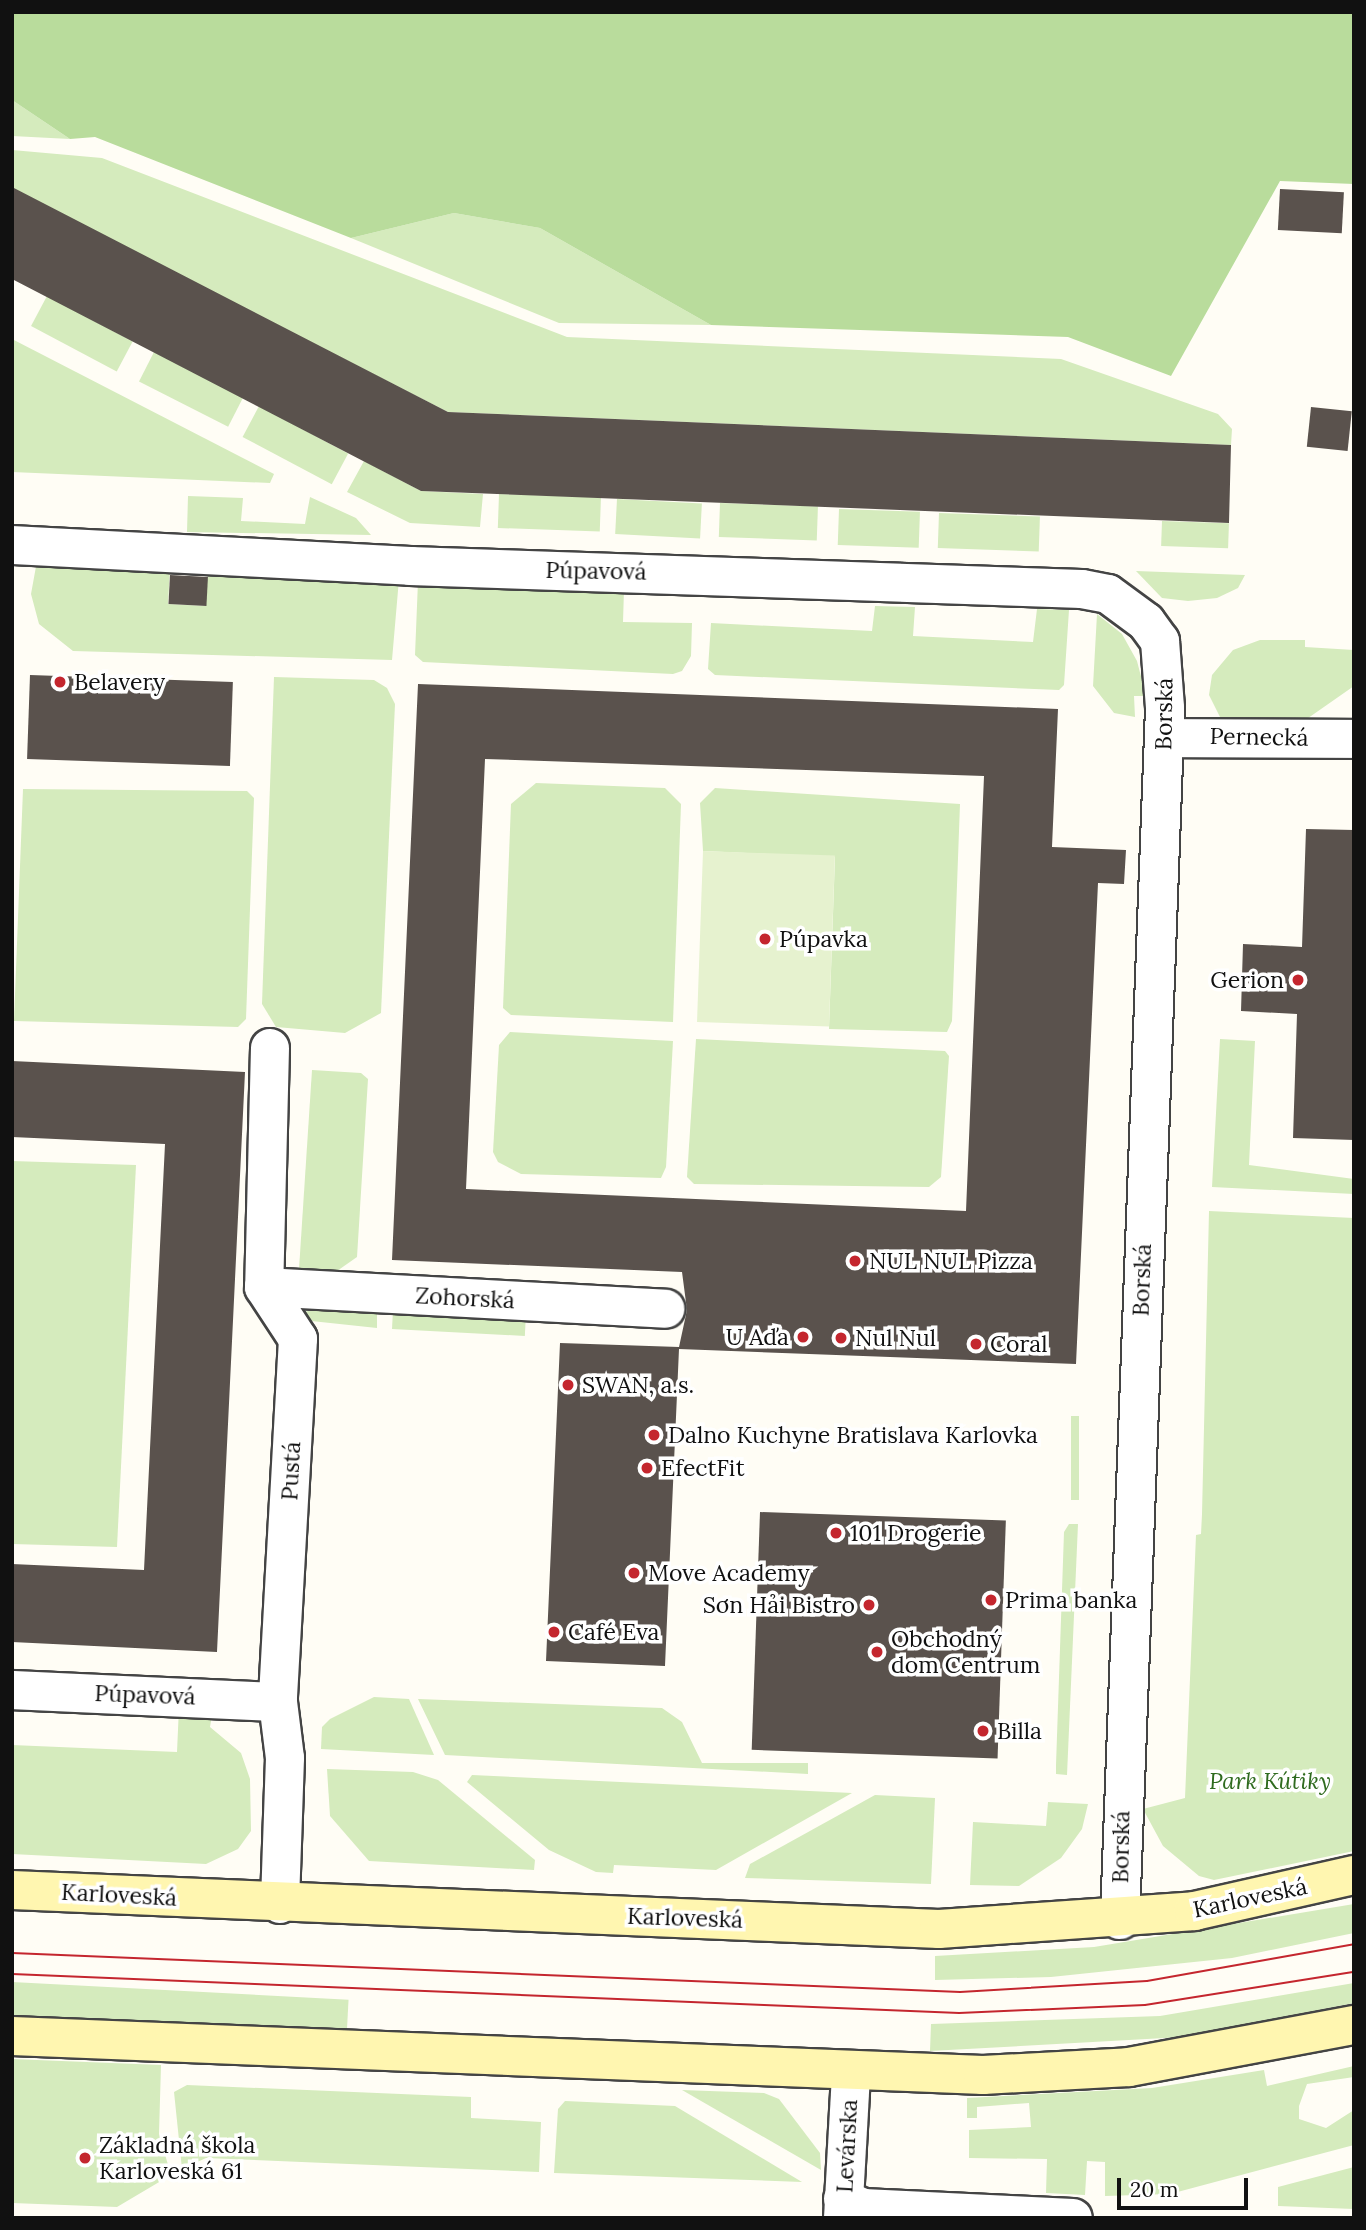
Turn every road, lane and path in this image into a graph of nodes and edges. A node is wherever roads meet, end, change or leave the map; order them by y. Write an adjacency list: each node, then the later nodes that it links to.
1 (12, 545): 2 (street, Púpavová)
2 (1160, 641): 3 (street, Borská)
3 (1164, 738): 4 (street, Pernecká); 13 (street, Borská)
4 (1354, 739)
5 (270, 1048): 6 (street)
6 (264, 1287): 7 (street, Zohorská); 9 (street, Pustá)
7 (665, 1309)
8 (12, 1690): 9 (street, Púpavová)
9 (278, 1702): 12 (street, Pustá)
10 (1354, 1875): 13 (main road, Karloveská)
11 (12, 1891): 12 (main road, Karloveská)
12 (280, 1903): 13 (main road, Karloveská)
13 (1120, 1920)
14 (1354, 2025): 16 (main road)
15 (12, 2036): 16 (main road)
16 (851, 2073): 17 (street, Levárska)
17 (843, 2208): 18 (street)
18 (962, 2216): 19 (street)
19 (1073, 2218)

